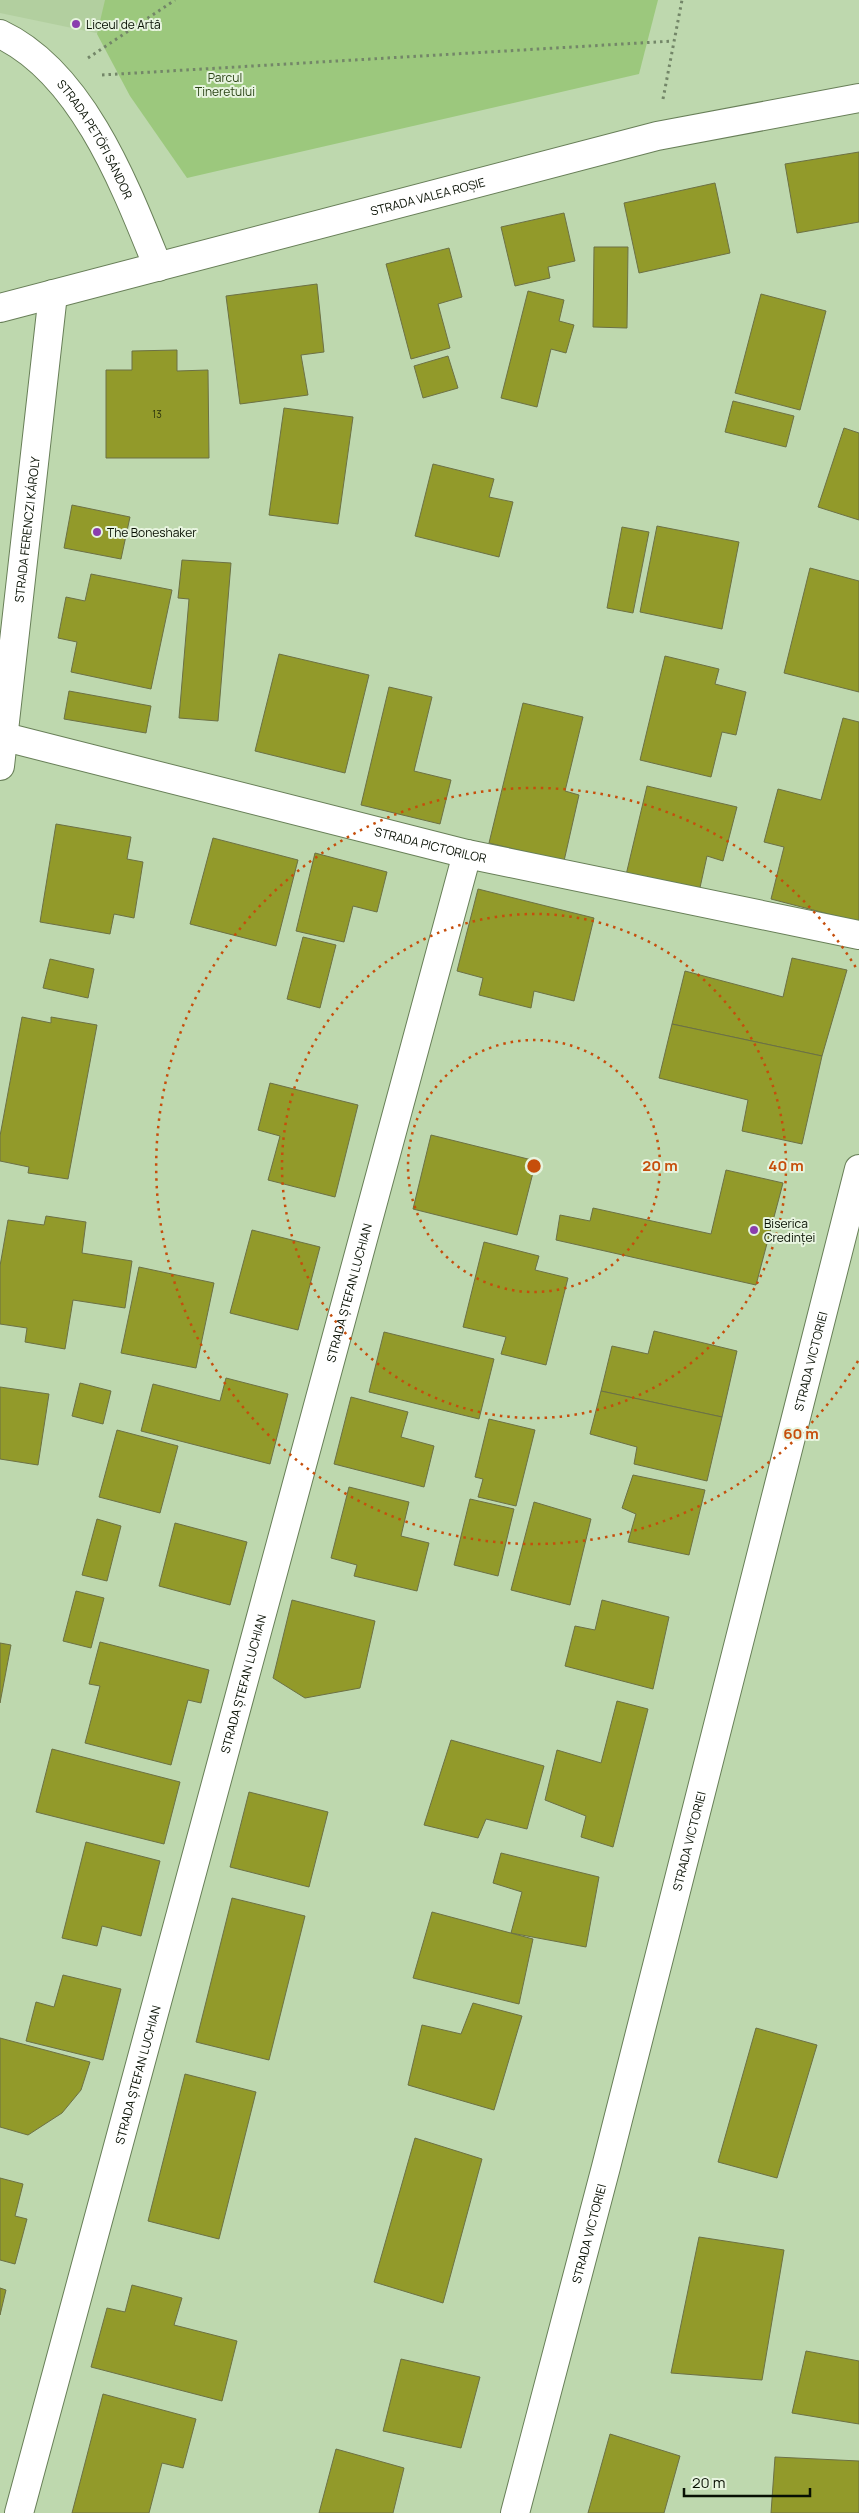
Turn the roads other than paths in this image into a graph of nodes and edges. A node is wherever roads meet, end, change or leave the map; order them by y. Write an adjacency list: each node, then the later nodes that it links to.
1 (0, 34): 3 (street, STRADA PETŐFI SÁNDOR)
2 (859, 98): 3 (street, STRADA VALEA ROȘIE)
3 (158, 268): 4 (street, STRADA VALEA ROȘIE)
4 (53, 294): 5 (street, STRADA VALEA ROȘIE); 6 (street, STRADA FERENCZI KÁROLY)
5 (0, 308)
6 (5, 737): 7 (street, STRADA FERENCZI KÁROLY); 8 (street, STRADA PICTORILOR)
7 (0, 766)
8 (467, 854): 9 (street, STRADA PICTORILOR); 11 (street, STRADA ȘTEFAN LUCHIAN)
9 (859, 935)
10 (859, 1168): 12 (street, STRADA VICTORIEI)
11 (19, 2513)
12 (515, 2513)

